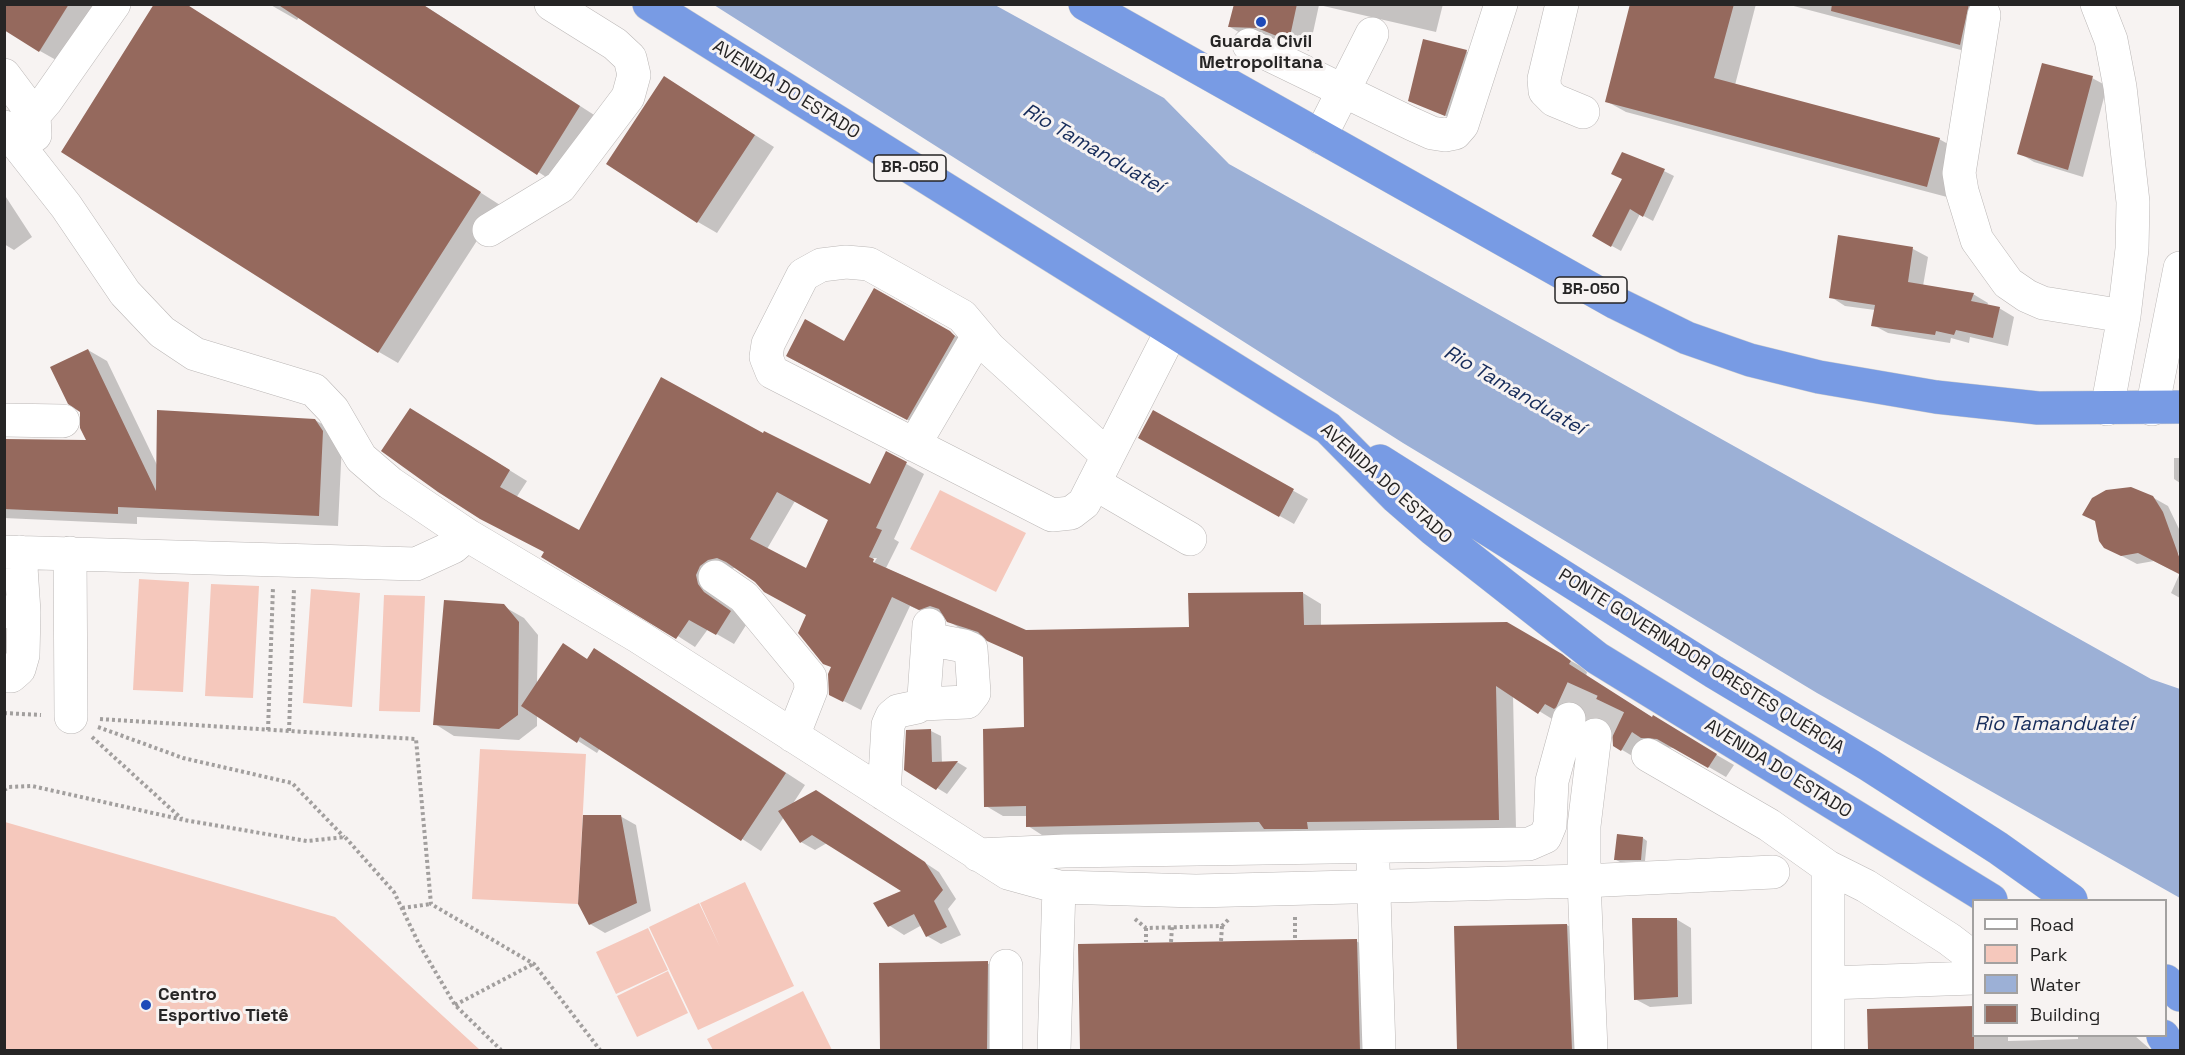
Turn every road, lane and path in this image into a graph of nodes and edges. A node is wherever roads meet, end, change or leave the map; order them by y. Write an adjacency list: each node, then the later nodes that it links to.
1 (114, 4): 16 (lane)
2 (551, 4): 18 (lane)
3 (649, 4): 21 (highway, AVENIDA DO ESTADO / BR-050)
4 (1085, 4): 17 (highway, BR-050)
5 (1501, 4): 14 (lane)
6 (1562, 4): 15 (lane)
7 (2071, 4): 11 (lane)
8 (2097, 4): 11 (lane)
9 (1984, 15): 20 (lane)
10 (1372, 34): 14 (lane)
11 (2111, 40): 20 (lane)
12 (1249, 45): 14 (lane)
13 (4, 75): 16 (lane)
14 (1342, 92): 17 (lane)
15 (1583, 112)
16 (16, 125): 30 (lane)
17 (1320, 136): 23 (highway, BR-050)
18 (489, 230)
19 (2181, 268): 24 (lane)
20 (2124, 316): 23 (lane)
21 (1171, 332): 27 (highway, AVENIDA DO ESTADO / BR-050); 29 (lane)
22 (978, 336): 28 (lane); 28 (lane); 29 (lane)
23 (2106, 409): 24 (highway, BR-050)
24 (2171, 410)
25 (4, 420): 26 (lane)
26 (63, 421)
27 (1328, 428): 56 (highway, AVENIDA DO ESTADO); 57 (highway, PONTE GOVERNADOR ORESTES QUÉRCIA / BR-050)
28 (914, 445): 29 (lane)
29 (1101, 469): 31 (lane)
30 (467, 535): 34 (lane); 43 (lane)
31 (1190, 539)
32 (12, 552): 33 (lane); 36 (lane)
33 (70, 553): 34 (lane); 40 (lane)
34 (284, 560): 41 (path); 42 (path)
35 (715, 577): 43 (lane)
36 (14, 612): 37 (lane)
37 (4, 676)
38 (922, 704): 38 (lane); 46 (lane)
39 (4, 713): 40 (path)
40 (71, 717): 41 (path); 47 (path); 48 (path)
41 (268, 730): 42 (path)
42 (289, 731): 58 (path)
43 (793, 736): 46 (lane)
44 (1648, 754): 51 (lane)
45 (4, 790): 47 (path)
46 (884, 794): 50 (lane)
47 (184, 820): 48 (path)
48 (345, 837): 59 (path)
49 (1374, 847): 50 (lane); 53 (lane); 54 (lane)
50 (978, 855): 55 (lane)
51 (1828, 867): 68 (lane); 73 (lane)
52 (1773, 872): 53 (lane)
53 (1584, 881): 54 (lane); 82 (lane)
54 (1373, 886): 55 (lane); 81 (lane)
55 (1059, 887): 80 (lane)
56 (1989, 899)
57 (2070, 899)
58 (431, 904): 59 (path); 69 (path)
59 (402, 908): 75 (path)
60 (1222, 926): 65 (path)
61 (1172, 927): 67 (path)
62 (1294, 927): 64 (path)
63 (1146, 928): 66 (path)
64 (1295, 940)
65 (1221, 941)
66 (1146, 942)
67 (1171, 942)
68 (1972, 956)
69 (534, 964): 75 (path); 78 (path)
70 (1006, 966): 79 (lane)
71 (1972, 978): 73 (lane)
72 (2167, 980): 74 (highway)
73 (1828, 983): 83 (lane)
74 (2181, 995)
75 (455, 1005): 77 (path)
76 (2164, 1037): 84 (highway)
77 (501, 1050)
78 (600, 1050)
79 (1006, 1050)
80 (1054, 1050)
81 (1379, 1050)
82 (1591, 1050)
83 (1828, 1050)
84 (2172, 1050)

